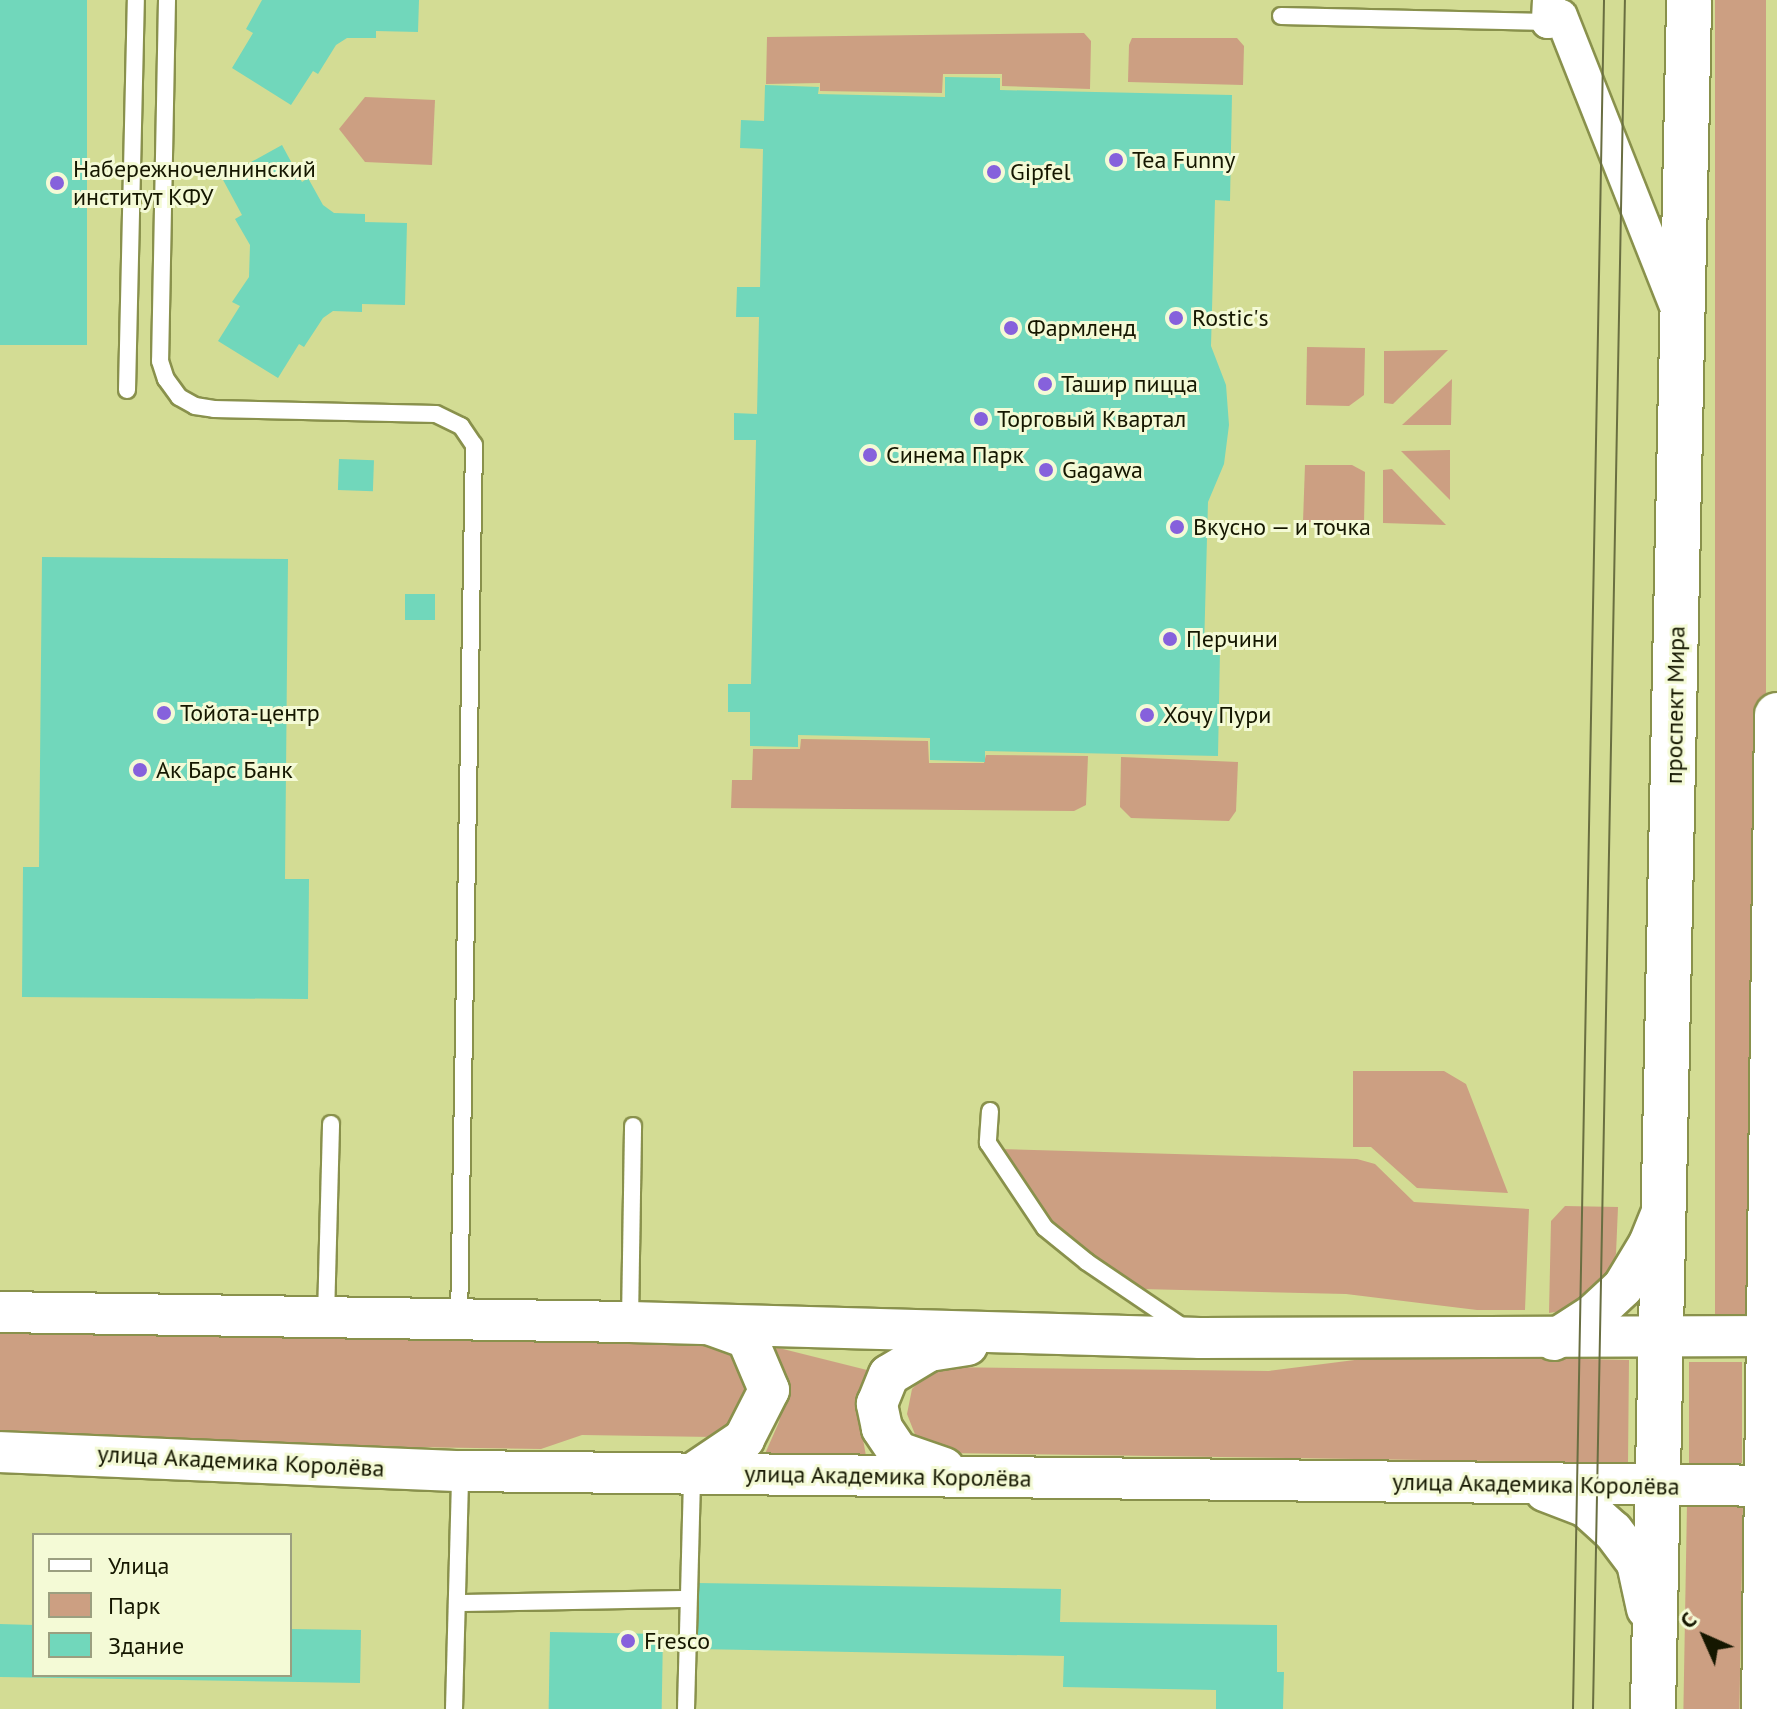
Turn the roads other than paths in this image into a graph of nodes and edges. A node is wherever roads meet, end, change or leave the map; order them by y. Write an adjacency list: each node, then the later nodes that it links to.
1 (136, 0): 7 (lane)
2 (167, 0): 17 (lane)
3 (1689, 0): 6 (main road, проспект Мира)
4 (1549, 11): 5 (lane); 6 (street)
5 (1281, 16)
6 (1682, 321): 13 (main road, проспект Мира)
7 (127, 390)
8 (1777, 715): 9 (main road)
9 (1775, 877): 14 (main road)
10 (990, 1111): 22 (lane)
11 (331, 1124): 16 (lane)
12 (633, 1126): 18 (lane)
13 (1665, 1205): 23 (main road, проспект Мира); 24 (street)
14 (1774, 1213): 21 (main road)
15 (0, 1312): 16 (street)
16 (326, 1319): 17 (street)
17 (459, 1320): 18 (street)
18 (630, 1322): 19 (street)
19 (712, 1325): 20 (street); 27 (street)
20 (1039, 1333): 22 (street); 28 (street)
21 (1773, 1336): 23 (street); 31 (main road)
22 (1200, 1338): 24 (street)
23 (1662, 1338): 24 (street); 30 (main road, проспект Мира)
24 (1554, 1340)
25 (0, 1452): 26 (street, улица Академика Королёва)
26 (460, 1471): 27 (street, улица Академика Королёва); 33 (lane)
27 (692, 1474): 28 (street, улица Академика Королёва); 32 (lane)
28 (964, 1476): 29 (street, улица Академика Королёва)
29 (1526, 1483): 30 (street, улица Академика Королёва); 35 (street)
30 (1657, 1485): 31 (street, улица Академика Королёва); 35 (main road, проспект Мира)
31 (1772, 1486): 34 (main road)
32 (688, 1599): 33 (lane); 37 (lane)
33 (457, 1603): 36 (lane)
34 (1771, 1617): 39 (main road)
35 (1652, 1631): 38 (main road, проспект Мира)
36 (454, 1709)
37 (686, 1709)
38 (1653, 1709)
39 (1764, 1709)

